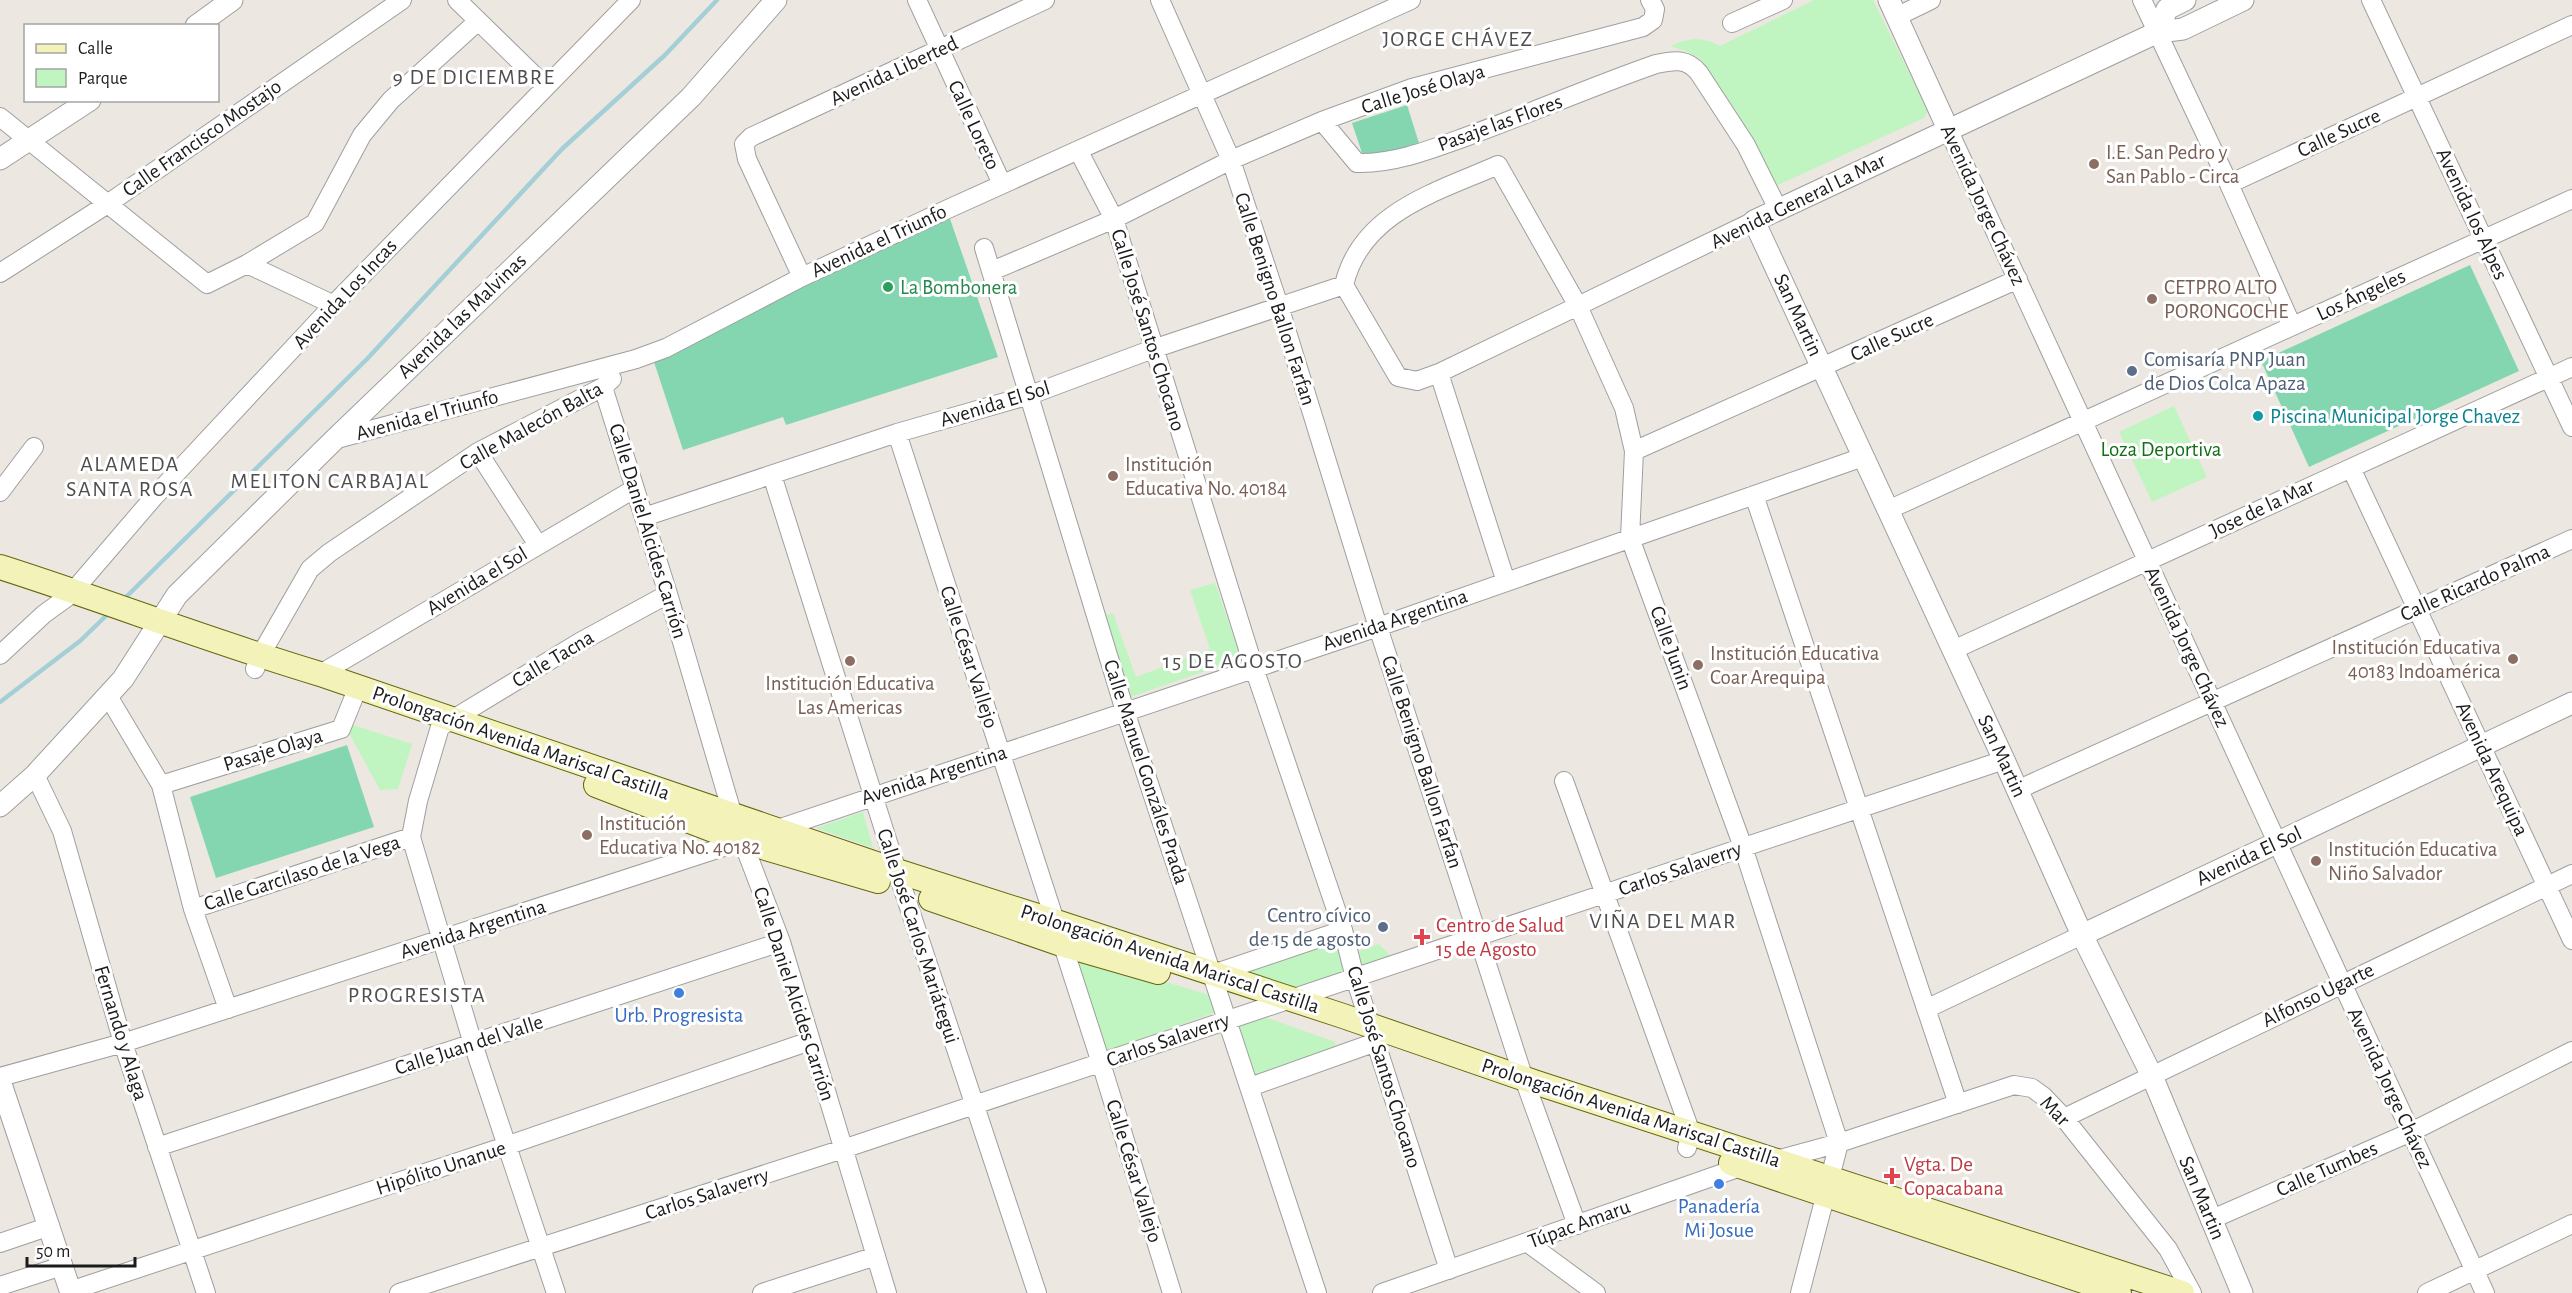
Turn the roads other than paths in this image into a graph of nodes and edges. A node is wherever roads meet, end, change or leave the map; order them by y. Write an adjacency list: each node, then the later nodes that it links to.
1 (232, 0): 20 (street)
2 (402, 0): 38 (street, Calle Francisco Mostajo)
3 (776, 0): 65 (street, Avenida las Malvinas)
4 (917, 0): 23 (street, Calle Loreto)
5 (1045, 0): 23 (street, Avenida Liberted)
6 (1160, 0): 25 (street, Calle Benigno Ballon Farfan)
7 (1650, 0): 29 (street, Calle José Olaya)
8 (1782, 0): 19 (street)
9 (1931, 0): 17 (street)
10 (2142, 0): 22 (street)
11 (2185, 0): 22 (street)
12 (2243, 0): 22 (street, Avenida General La Mar)
13 (2371, 0): 26 (street, Avenida los Alpes)
14 (1407, 1): 25 (street, Avenida el Triunfo)
15 (465, 3): 18 (street)
16 (622, 3): 24 (street, Avenida Los Incas)
17 (1892, 8): 30 (street, Avenida Jorge Chávez)
18 (477, 22): 24 (street); 44 (street)
19 (1732, 23)
20 (199, 24)
21 (2572, 25): 26 (street, Calle Sucre)
22 (2158, 32): 30 (street, Avenida General La Mar); 36 (street)
23 (939, 50): 35 (street, Calle Loreto); 47 (street, Avenida Liberted)
24 (545, 86): 50 (street, Avenida Los Incas)
25 (1203, 94): 32 (street, Avenida el Triunfo); 34 (street, Calle Benigno Ballon Farfan)
26 (2417, 97): 36 (street, Calle Sucre); 42 (street, Avenida los Alpes)
27 (87, 102): 31 (street)
28 (0, 117): 31 (street)
29 (1323, 121): 34 (street, Calle José Olaya); 39 (street, Pasaje las Flores)
30 (1948, 129): 39 (street, Avenida General La Mar); 48 (street, Avenida Jorge Chávez)
31 (30, 141): 33 (street); 38 (street)
32 (1078, 150): 35 (street, Avenida el Triunfo); 40 (street, Calle José Santos Chocano)
33 (0, 159)
34 (1231, 160): 40 (street, Calle José Olaya); 51 (street, Calle Benigno Ballon Farfan)
35 (1002, 184): 47 (street, Avenida el Triunfo)
36 (2229, 184): 53 (street)
37 (2572, 199): 42 (street, Los Ángeles)
38 (106, 205): 44 (street); 46 (street, Calle Francisco Mostajo)
39 (1778, 209): 41 (street, Avenida General La Mar)
40 (1114, 219): 45 (street, Calle José Olaya); 54 (street, Calle José Santos Chocano)
41 (1754, 222): 52 (street, Avenida General La Mar); 57 (street, San Martin)
42 (2483, 239): 53 (street, Los Ángeles); 59 (street, Avenida los Alpes)
43 (984, 248): 45 (street, Calle Manuel Gonzáles Prada)
44 (247, 264): 50 (street)
45 (992, 271): 61 (street, Calle Manuel Gonzáles Prada)
46 (0, 273)
47 (802, 277): 55 (street, Avenida el Triunfo)
48 (2018, 279): 57 (street, Calle Sucre); 62 (street, Avenida Jorge Chávez)
49 (1344, 285): 51 (street, Avenida El Sol); 52 (street, Calle Junin); 58 (street, Avenida General La Mar)
50 (334, 305): 85 (street, Avenida Los Incas)
51 (1279, 306): 54 (street, Avenida El Sol); 88 (street, Calle Benigno Ballon Farfan)
52 (1578, 306): 58 (street, Avenida General La Mar); 67 (street, Calle Junin)
53 (2292, 326): 62 (street, Los Ángeles)
54 (1153, 349): 61 (street, Avenida El Sol); 92 (street, Calle José Santos Chocano)
55 (636, 359): 60 (street, Calle Malecón Balta); 65 (street, Avenida el Triunfo)
56 (2572, 367): 59 (street, Jose de la Mar)
57 (1823, 369): 67 (street, Calle Sucre); 69 (street, San Martin)
58 (1439, 373): 82 (street)
59 (2549, 378): 63 (street, Avenida los Alpes); 70 (street, Jose de la Mar)
60 (603, 387): 68 (street, Calle Malecón Balta); 72 (street, Calle Daniel Alcides Carrión)
61 (1030, 395): 64 (street, Avenida El Sol); 98 (street, Calle Manuel Gonzáles Prada)
62 (2083, 422): 75 (street, Los Ángeles); 80 (street, Avenida Jorge Chávez)
63 (2572, 428)
64 (897, 433): 71 (street, Avenida El Sol); 101 (street, Calle César Vallejo)
65 (333, 441): 87 (street, Avenida las Malvinas)
66 (34, 447): 73 (street)
67 (1634, 451): 77 (street, Calle Junin)
68 (478, 452): 79 (street); 91 (street, Calle Malecón Balta)
69 (1863, 457): 74 (street, Avenida Argentina); 75 (street, San Martin)
70 (2351, 468): 80 (street, Jose de la Mar); 86 (street, Avenida Arequipa)
71 (772, 475): 76 (street, Avenida El Sol); 107 (street, Calle José Carlos Mariátegui)
72 (634, 489): 76 (street, Calle Daniel Alcides Carrión); 79 (street, Avenida el Sol)
73 (0, 492)
74 (1754, 495): 77 (street, Avenida Argentina); 109 (street)
75 (1888, 510): 89 (street, San Martin)
76 (644, 517): 84 (street, Calle Daniel Alcides Carrión)
77 (1630, 538): 82 (street, Avenida Argentina); 115 (street, Calle Junin)
78 (2572, 539): 86 (street, Calle Ricardo Palma)
79 (538, 545): 93 (street, Avenida el Sol)
80 (2147, 561): 89 (street, Jose de la Mar); 96 (street, Avenida Jorge Chávez)
81 (0, 567): 85 (main road)
82 (1506, 582): 88 (street, Avenida Argentina)
83 (0, 583): 85 (main road)
84 (668, 594): 99 (street, Calle Tacna); 110 (street, Calle Daniel Alcides Carrión)
85 (68, 596): 87 (main road, Prolongación Avenida Mariscal Castilla); 90 (street, Avenida Los Incas)
86 (2417, 609): 96 (street, Calle Ricardo Palma); 100 (street, Avenida Arequipa)
87 (145, 623): 91 (main road, Prolongación Avenida Mariscal Castilla); 95 (street, Avenida las Malvinas)
88 (1378, 627): 92 (street, Avenida Argentina); 124 (street, Calle Benigno Ballon Farfan)
89 (1953, 650): 102 (street, San Martin)
90 (0, 655)
91 (257, 663): 93 (main road, Prolongación Avenida Mariscal Castilla); 94 (main road, Prolongación Avenida Mariscal Castilla)
92 (1254, 668): 98 (street, Avenida Argentina); 122 (street, Calle José Santos Chocano)
93 (320, 674): 94 (main road, Prolongación Avenida Mariscal Castilla)
94 (355, 693): 99 (main road, Prolongación Avenida Mariscal Castilla); 105 (street, Pasaje Olaya)
95 (108, 696): 103 (street, Avenida las Malvinas); 105 (street)
96 (2212, 702): 106 (street, Calle Ricardo Palma); 114 (street, Avenida Jorge Chávez)
97 (2572, 703): 100 (street, Avenida El Sol)
98 (1125, 711): 101 (street, Avenida Argentina); 130 (street, Calle Manuel Gonzáles Prada)
99 (447, 723): 110 (main road, Prolongación Avenida Mariscal Castilla); 112 (street); 113 (main road, Prolongación Avenida Mariscal Castilla)
100 (2482, 746): 114 (street, Avenida El Sol); 118 (street, Avenida Arequipa)
101 (999, 753): 107 (street, Avenida Argentina); 121 (street, Calle César Vallejo)
102 (2004, 760): 106 (street, San Martin); 109 (street, Carlos Salaverry)
103 (35, 775): 108 (street, Avenida las Malvinas); 138 (street, Fernando y Alaga)
104 (1564, 781): 119 (street)
105 (161, 785): 120 (street)
106 (2018, 790): 123 (street, San Martin)
107 (873, 796): 111 (street, Avenida Argentina); 117 (street, Calle José Carlos Mariátegui)
108 (0, 806)
109 (1860, 808): 115 (street, Carlos Salaverry); 134 (street)
110 (733, 816): 111 (main road, Prolongación Avenida Mariscal Castilla); 113 (street, Calle Daniel Alcides Carrión)
111 (773, 829): 113 (street, Avenida Argentina); 117 (main road, Prolongación Avenida Mariscal Castilla)
112 (411, 837): 120 (street, Calle Garcilaso de la Vega); 125 (street)
113 (742, 841): 117 (main road, Prolongación Avenida Mariscal Castilla); 125 (street, Avenida Argentina); 127 (street, Calle Daniel Alcides Carrión)
114 (2277, 843): 123 (street, Avenida El Sol); 131 (street, Avenida Jorge Chávez)
115 (1743, 847): 119 (street, Carlos Salaverry); 151 (street, Calle Junin)
116 (2572, 874): 118 (street, Alfonso Ugarte)
117 (900, 880): 121 (main road, Prolongación Avenida Mariscal Castilla); 128 (main road, Prolongación Avenida Mariscal Castilla); 147 (street, Calle José Carlos Mariátegui)
118 (2546, 886): 126 (street, Avenida Arequipa); 131 (street, Alfonso Ugarte)
119 (1605, 894): 124 (street, Carlos Salaverry); 150 (street)
120 (193, 909): 133 (street)
121 (1053, 921): 128 (street, Calle César Vallejo); 130 (main road, Prolongación Avenida Mariscal Castilla)
122 (1343, 930): 129 (street, Calle José Santos Chocano); 130 (street)
123 (2082, 935): 134 (street, Avenida El Sol); 142 (street, San Martin)
124 (1479, 938): 129 (street, Carlos Salaverry); 144 (street, Calle Benigno Ballon Farfan)
125 (440, 940): 133 (street, Avenida Argentina); 139 (street)
126 (2572, 940)
127 (781, 942): 137 (street, Calle Daniel Alcides Carrión); 139 (street, Calle Juan del Valle)
128 (1061, 944): 130 (main road, Prolongación Avenida Mariscal Castilla); 141 (street, Calle César Vallejo)
129 (1355, 978): 132 (street, Carlos Salaverry); 136 (street, Calle José Santos Chocano)
130 (1216, 982): 132 (main road, Prolongación Avenida Mariscal Castilla); 135 (street, Calle Manuel Gonzáles Prada)
131 (2342, 983): 142 (street, Alfonso Ugarte); 149 (street, Avenida Jorge Chávez)
132 (1281, 1003): 135 (street, Carlos Salaverry); 136 (main road, Prolongación Avenida Mariscal Castilla)
133 (228, 1009): 138 (street, Avenida Argentina)
134 (1926, 1009): 146 (street)
135 (1227, 1019): 141 (street, Carlos Salaverry); 145 (street, Calle Manuel Gonzáles Prada)
136 (1373, 1034): 144 (main road, Prolongación Avenida Mariscal Castilla); 145 (street); 168 (street, Calle José Santos Chocano)
137 (810, 1041): 152 (street, Hipólito Unanue); 154 (street, Calle Daniel Alcides Carrión)
138 (123, 1043): 143 (street, Avenida Argentina); 153 (street, Fernando y Alaga)
139 (473, 1044): 152 (street); 153 (street, Calle Juan del Valle)
140 (2572, 1051): 149 (street, Calle Tumbes)
141 (1101, 1064): 147 (street, Carlos Salaverry); 179 (street, Calle César Vallejo)
142 (2152, 1076): 148 (street, Alfonso Ugarte); 158 (street, San Martin)
143 (0, 1079): 161 (street)
144 (1527, 1086): 150 (main road, Prolongación Avenida Mariscal Castilla); 160 (street, Calle Benigno Ballon Farfan)
145 (1250, 1087): 180 (street, Calle Manuel Gonzáles Prada)
146 (1958, 1104): 148 (street, Mar); 151 (street, Mar)
147 (974, 1105): 154 (street, Carlos Salaverry); 178 (street, Calle José Carlos Mariátegui)
148 (2064, 1118): 186 (street, Mar)
149 (2411, 1132): 158 (street, Calle Tumbes); 169 (street, Avenida Jorge Chávez)
150 (1689, 1140): 155 (main road, Prolongación Avenida Mariscal Castilla); 156 (main road, Prolongación Avenida Mariscal Castilla)
151 (1839, 1143): 155 (street, Mar); 157 (street)
152 (507, 1146): 164 (street); 165 (street, Hipólito Unanue)
153 (157, 1147): 165 (street, Fernando y Alaga)
154 (843, 1149): 164 (street, Carlos Salaverry); 166 (street, Calle Daniel Alcides Carrión)
155 (1776, 1160): 156 (street, Túpac Amaru); 157 (main road, Prolongación Avenida Mariscal Castilla)
156 (1740, 1166): 157 (main road, Prolongación Avenida Mariscal Castilla); 160 (street, Túpac Amaru)
157 (1828, 1186): 171 (main road, Prolongación Avenida Mariscal Castilla); 183 (street); 184 (main road, Prolongación Avenida Mariscal Castilla)
158 (2210, 1220): 187 (street, San Martin)
159 (2572, 1224): 169 (street)
160 (1577, 1225): 163 (street, Túpac Amaru)
161 (50, 1226): 162 (street); 167 (street)
162 (0, 1243)
163 (1528, 1243): 168 (street, Túpac Amaru); 182 (street)
164 (541, 1248): 174 (street, Carlos Salaverry); 175 (street)
165 (192, 1250): 172 (street, Hipólito Unanue); 173 (street, Fernando y Alaga)
166 (876, 1256): 176 (street); 177 (street, Calle Daniel Alcides Carrión)
167 (62, 1266): 170 (street); 172 (street)
168 (1449, 1270): 181 (street, Túpac Amaru)
169 (2475, 1271): 188 (street); 189 (street, Avenida Jorge Chávez)
170 (0, 1286)
171 (2140, 1286): 185 (main road, Prolongación Avenida Mariscal Castilla)
172 (71, 1292)
173 (206, 1293)
174 (399, 1293)
175 (556, 1293)
176 (762, 1293)
177 (887, 1293)
178 (1036, 1293)
179 (1172, 1293)
180 (1317, 1293)
181 (1383, 1293)
182 (1596, 1293)
183 (1800, 1293)
184 (2119, 1293)
185 (2182, 1293)
186 (2192, 1293)
187 (2242, 1293)
188 (2427, 1293)
189 (2485, 1293)

